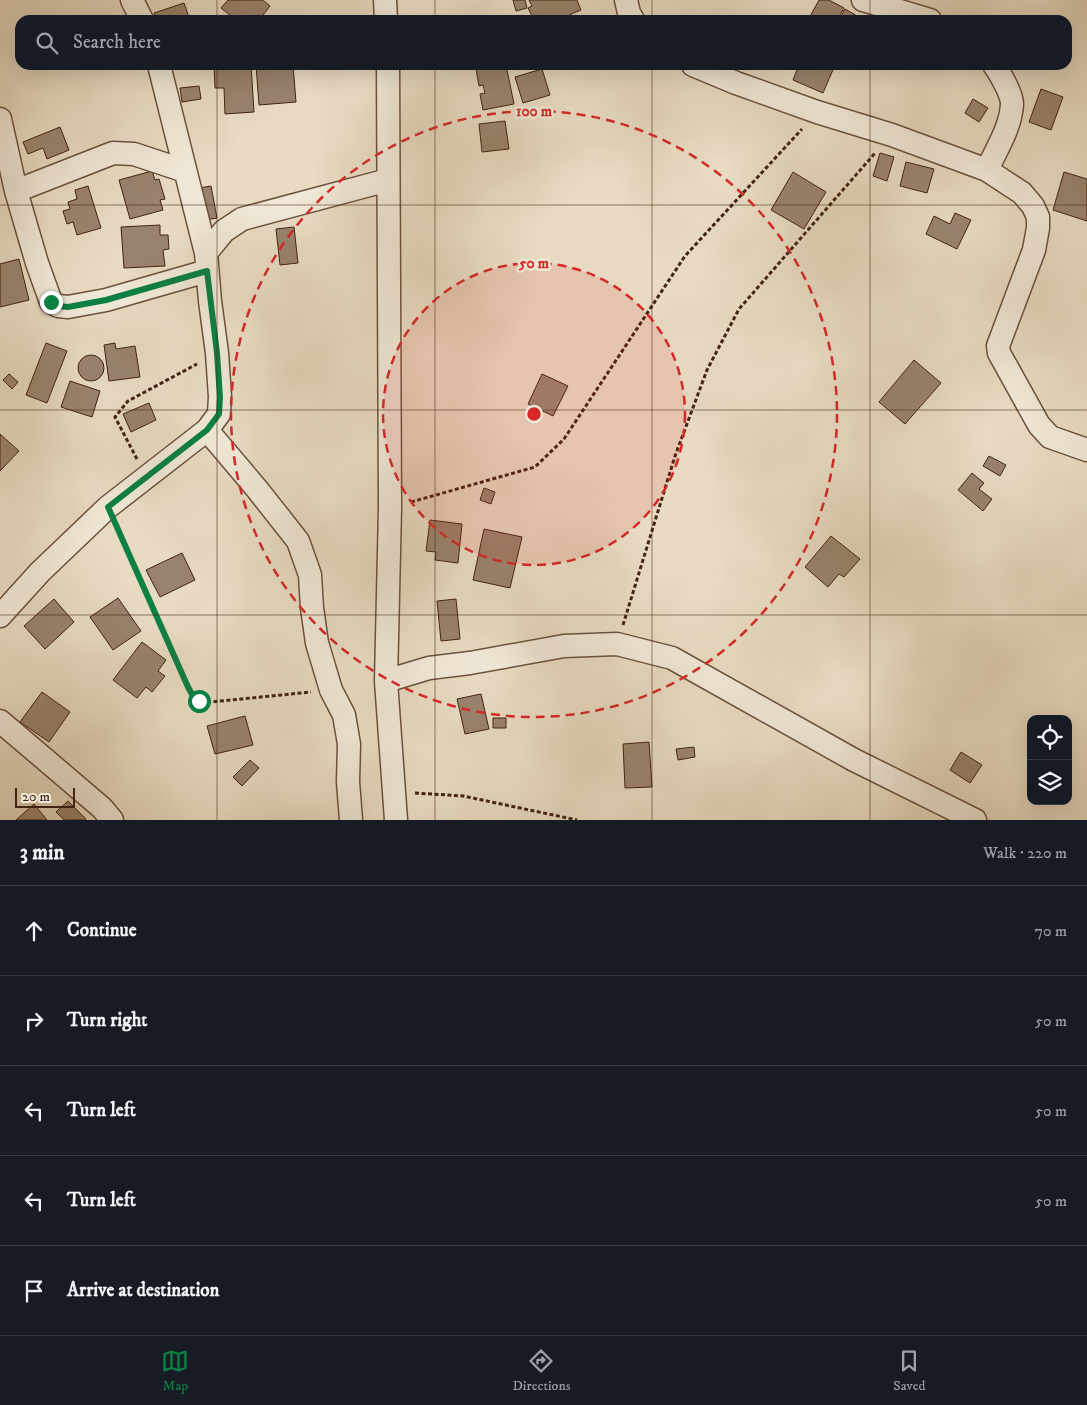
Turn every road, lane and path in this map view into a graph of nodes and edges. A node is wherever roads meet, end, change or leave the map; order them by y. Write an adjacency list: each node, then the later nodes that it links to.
1 (132, 0): 5 (street)
2 (385, 0): 6 (street)
3 (626, 0): 7 (street)
4 (863, 0): 8 (street)
5 (140, 15)
6 (386, 15)
7 (630, 15)
8 (913, 15)
9 (161, 70): 17 (street)
10 (388, 70): 18 (street)
11 (705, 70): 13 (street)
12 (998, 70): 16 (street)
13 (818, 112): 15 (street); 26 (path)
14 (0, 119): 19 (street)
15 (892, 135): 16 (street); 28 (path)
16 (987, 170): 23 (street)
17 (186, 171): 19 (street); 20 (street)
18 (388, 180): 20 (street); 26 (street)
19 (16, 191): 20 (street)
20 (207, 262): 21 (street)
21 (217, 353): 22 (street); 24 (path)
22 (207, 430): 24 (street); 30 (street)
23 (1087, 450)
24 (146, 478): 25 (street)
25 (108, 507): 27 (street); 30 (path)
26 (390, 508): 29 (street)
27 (0, 616)
28 (617, 644): 29 (street); 37 (street)
29 (386, 681): 32 (street)
30 (331, 690): 34 (street)
31 (0, 721): 33 (street)
32 (394, 791): 35 (street); 36 (path)
33 (112, 820)
34 (351, 820)
35 (396, 820)
36 (576, 820)
37 (975, 820)

